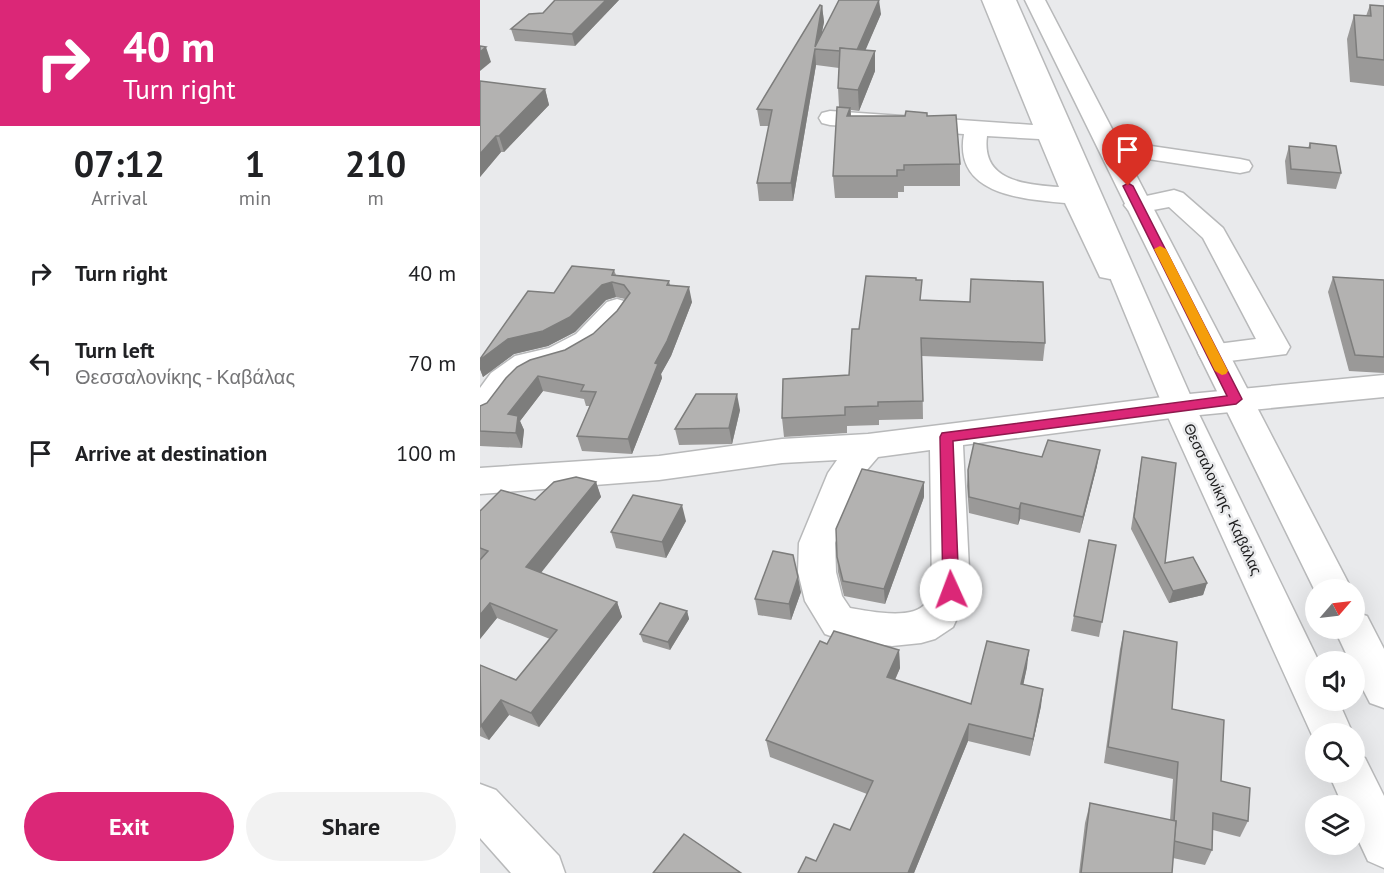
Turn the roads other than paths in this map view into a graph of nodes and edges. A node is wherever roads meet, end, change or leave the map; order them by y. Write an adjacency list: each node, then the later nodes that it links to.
1 (992, 0): 6 (main road)
2 (1006, 0): 17 (main road, Θεσσαλονίκης - Καβάλας)
3 (1035, 0): 7 (main road)
4 (830, 118): 5 (main road)
5 (977, 127): 6 (main road); 10 (main road)
6 (1047, 133): 10 (main road)
7 (1110, 147): 8 (main road); 12 (main road)
8 (1165, 156): 9 (main road); 11 (main road)
9 (1240, 166)
10 (1075, 196): 17 (main road)
11 (1174, 198): 12 (main road); 14 (main road)
12 (1137, 205): 14 (main road)
13 (617, 308): 18 (main road)
14 (1213, 353): 16 (main road)
15 (1384, 386): 16 (main road)
16 (1236, 399): 17 (main road); 22 (main road)
17 (1172, 406): 19 (main road); 24 (main road, Θεσσαλονίκης - Καβάλας)
18 (480, 411)
19 (946, 437): 20 (main road); 20 (main road)
20 (867, 446): 21 (main road)
21 (480, 481)
22 (1327, 579)
23 (1358, 639): 25 (main road)
24 (1305, 677)
25 (1384, 690)
26 (1355, 783): 28 (main road)
27 (480, 805): 29 (main road)
28 (1384, 845)
29 (542, 873)

